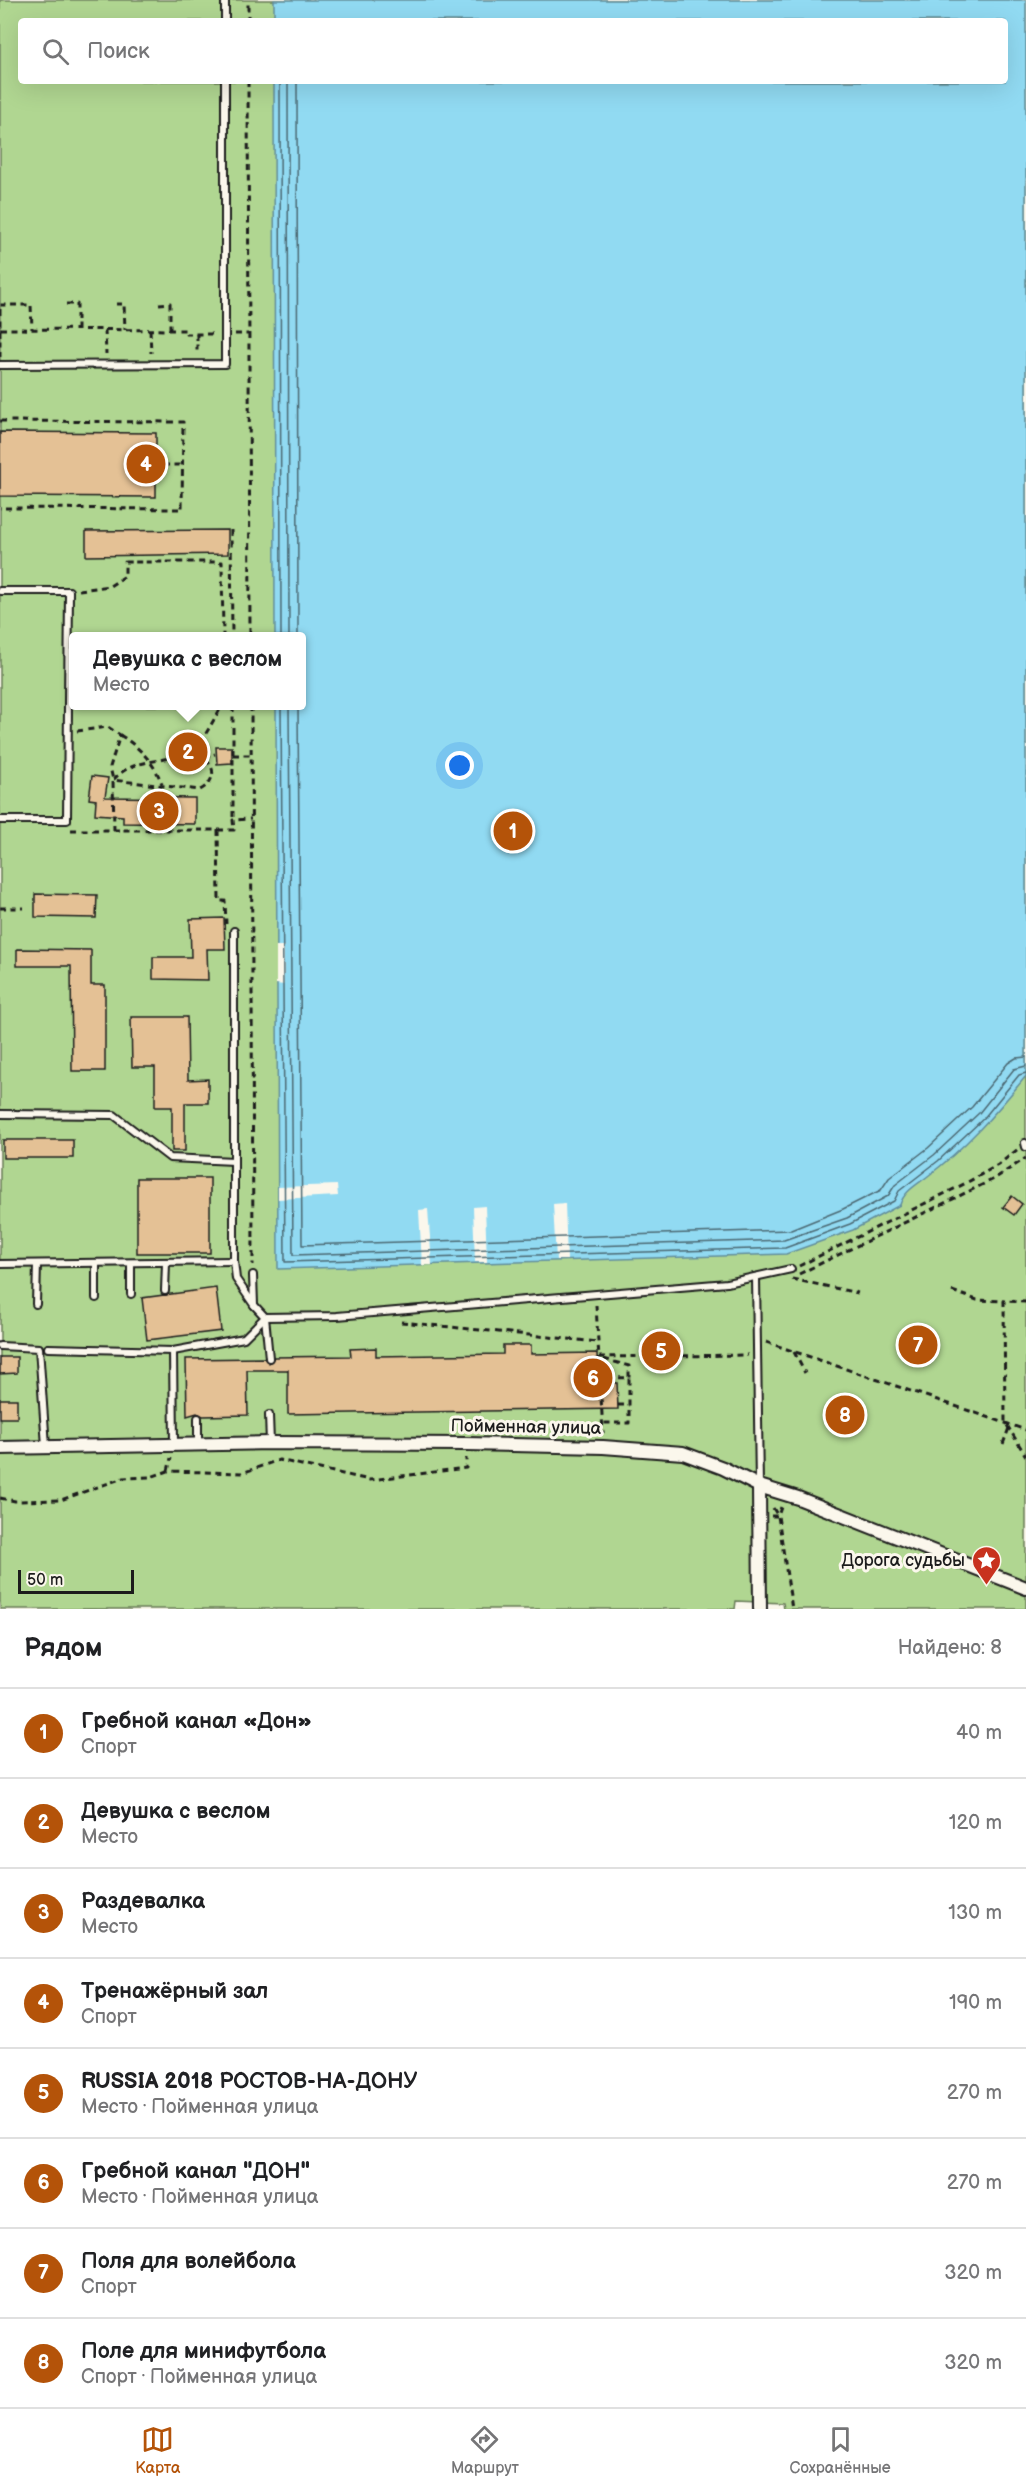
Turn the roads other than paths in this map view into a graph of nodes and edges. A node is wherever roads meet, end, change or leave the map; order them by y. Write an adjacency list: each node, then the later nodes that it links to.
1 (225, 0): 2 (lane)
2 (225, 18)
3 (225, 84): 4 (lane)
4 (0, 365)
5 (0, 591): 6 (lane)
6 (0, 820)
7 (234, 931): 11 (lane)
8 (0, 1114): 11 (lane)
9 (1025, 1143): 10 (lane)
10 (1026, 1147)
11 (234, 1161): 12 (lane)
12 (234, 1261): 16 (lane); 25 (lane)
13 (37, 1263): 14 (lane); 17 (lane); 24 (lane)
14 (96, 1263): 15 (lane); 23 (lane)
15 (131, 1263): 16 (lane); 22 (lane)
16 (166, 1263): 21 (lane)
17 (0, 1264)
18 (253, 1275): 25 (lane)
19 (792, 1276): 20 (lane)
20 (756, 1277): 26 (lane); 38 (lane)
21 (165, 1292)
22 (131, 1294)
23 (96, 1298)
24 (36, 1304)
25 (254, 1305): 26 (lane)
26 (265, 1317): 29 (lane); 30 (lane)
27 (0, 1346): 36 (lane)
28 (48, 1348): 29 (lane)
29 (173, 1351): 34 (lane)
30 (269, 1358)
31 (269, 1415): 33 (lane)
32 (198, 1418): 35 (lane)
33 (270, 1443): 35 (street, Пойменная улица); 38 (street, Пойменная улица)
34 (174, 1445): 35 (street, Пойменная улица); 36 (street, Пойменная улица)
35 (198, 1445)
36 (46, 1446): 37 (street, Пойменная улица)
37 (0, 1448)
38 (759, 1486): 39 (street, Пойменная улица); 40 (street)
39 (1026, 1588)
40 (760, 1609)

